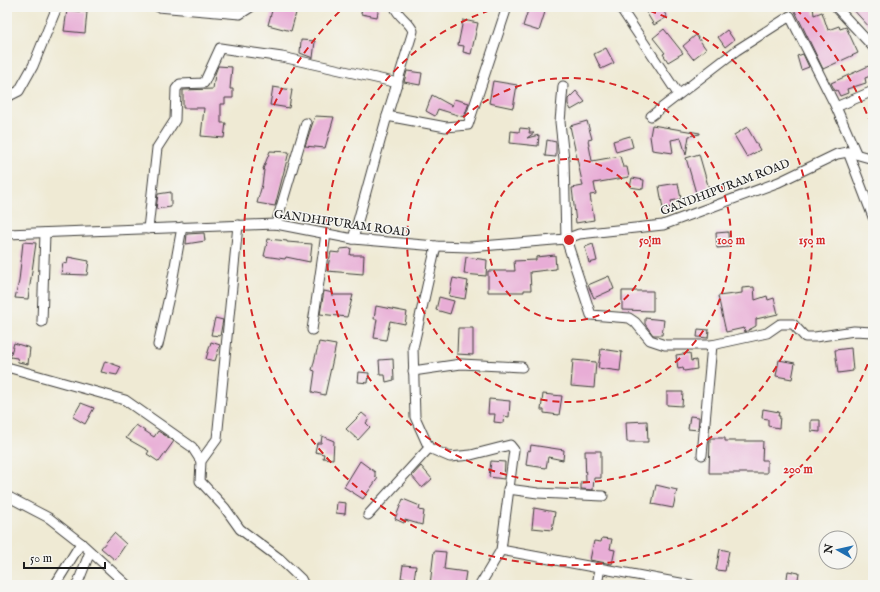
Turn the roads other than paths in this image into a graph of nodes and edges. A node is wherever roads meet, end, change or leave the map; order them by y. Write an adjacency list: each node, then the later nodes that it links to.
1 (57, 7): 13 (street)
2 (158, 7): 3 (street)
3 (251, 7)
4 (395, 7): 9 (street)
5 (507, 7): 15 (street)
6 (620, 7): 12 (street)
7 (836, 7): 8 (street)
8 (873, 47)
9 (398, 83): 15 (street); 24 (street)
10 (563, 86): 29 (street)
11 (873, 91): 14 (street)
12 (678, 94): 14 (street); 16 (street)
13 (7, 97)
14 (836, 107): 18 (street)
15 (387, 116): 28 (street)
16 (651, 116)
17 (306, 123): 21 (street)
18 (852, 152): 19 (street); 20 (street); 29 (street, GANDHIPURAM ROAD)
19 (873, 159)
20 (873, 217)
21 (276, 224): 22 (street, GANDHIPURAM ROAD); 27 (street, GANDHIPURAM ROAD)
22 (238, 225): 23 (street, GANDHIPURAM ROAD); 41 (street)
23 (182, 227): 24 (street, GANDHIPURAM ROAD); 34 (street)
24 (148, 229): 25 (street, GANDHIPURAM ROAD)
25 (45, 233): 26 (street, GANDHIPURAM ROAD); 31 (street)
26 (7, 234)
27 (326, 234): 28 (street, GANDHIPURAM ROAD); 32 (street)
28 (353, 239): 30 (street, GANDHIPURAM ROAD)
29 (566, 239): 30 (street, GANDHIPURAM ROAD); 35 (street)
30 (436, 246): 38 (street)
31 (42, 322)
32 (312, 330)
33 (873, 332): 35 (street)
34 (158, 345)
35 (712, 345): 40 (street)
36 (7, 367): 41 (street)
37 (522, 367): 38 (street)
38 (413, 371): 39 (street)
39 (429, 448): 42 (street); 45 (street)
40 (702, 455)
41 (201, 461): 53 (street)
42 (508, 489): 44 (street); 47 (street)
43 (7, 496): 46 (street)
44 (603, 496)
45 (368, 515)
46 (81, 543): 48 (street); 51 (street)
47 (501, 550): 49 (street); 54 (street)
48 (90, 552): 50 (street); 52 (street)
49 (600, 568): 55 (street); 56 (street)
50 (124, 584)
51 (54, 585)
52 (77, 585)
53 (304, 585)
54 (480, 585)
55 (597, 585)
56 (691, 585)

